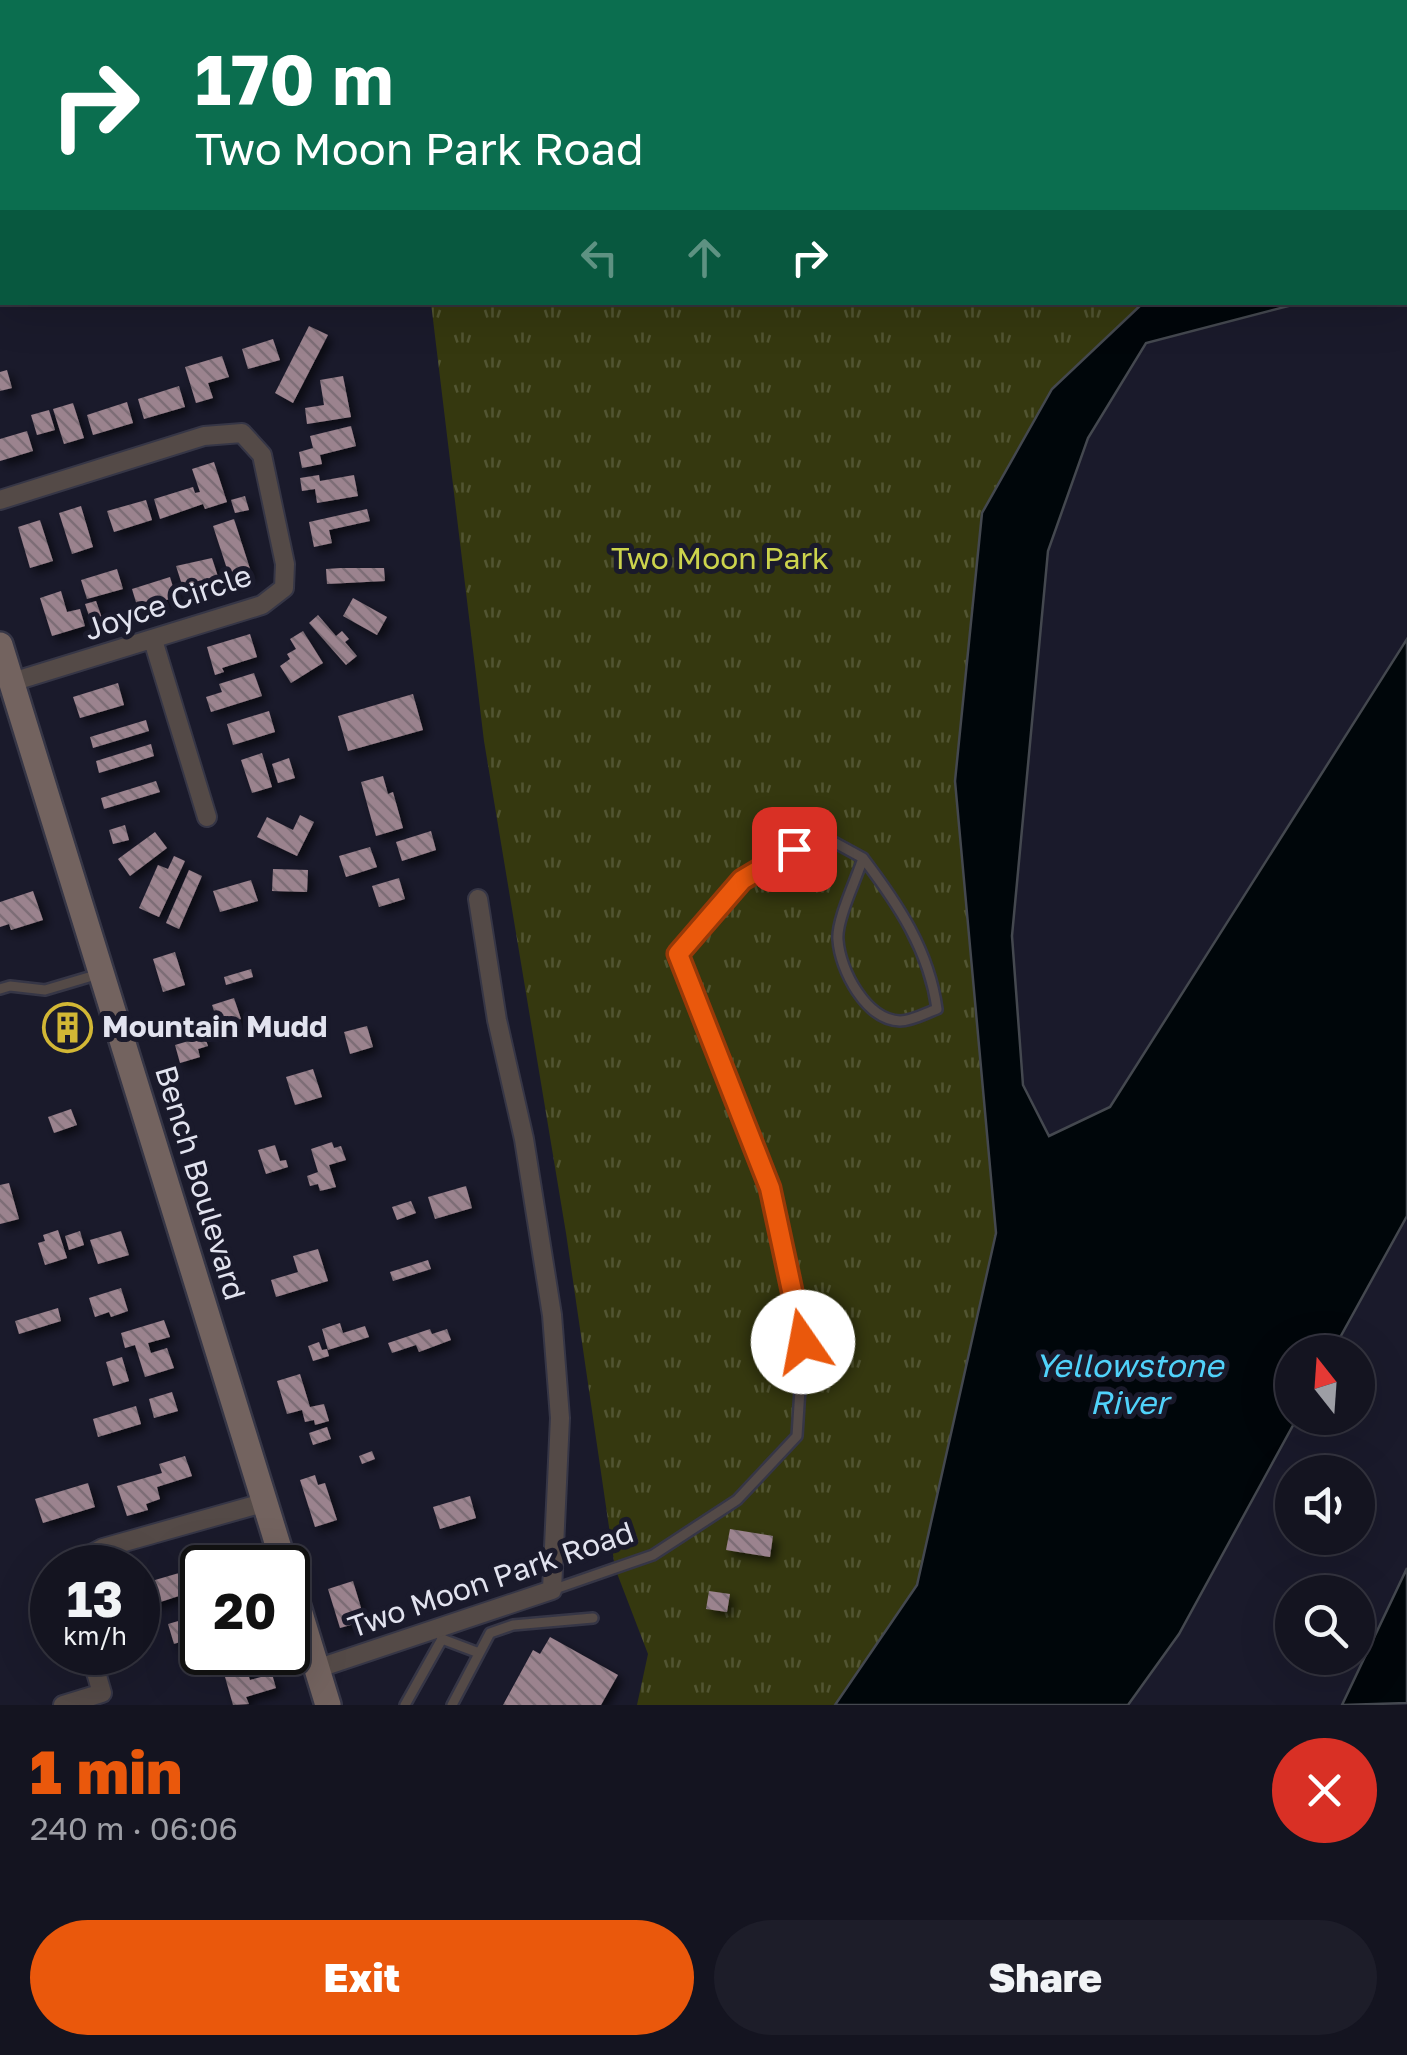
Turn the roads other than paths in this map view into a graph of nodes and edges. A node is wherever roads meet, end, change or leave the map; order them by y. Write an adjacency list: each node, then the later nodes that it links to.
1 (0, 500): 2 (street, Joyce Circle)
2 (152, 640): 4 (street, Joyce Circle); 5 (street)
3 (0, 645): 4 (main road, Bench Boulevard)
4 (12, 682): 8 (main road, Bench Boulevard)
5 (208, 816)
6 (863, 858): 6 (lane, Two Moon Park Road); 13 (lane, Two Moon Park Road)
7 (478, 899): 13 (street)
8 (102, 973): 9 (lane); 10 (main road, Bench Boulevard)
9 (0, 989)
10 (264, 1503): 11 (street); 12 (main road, Bench Boulevard)
11 (114, 1545)
12 (278, 1545)
13 (552, 1590): 15 (street, Two Moon Park Road)
14 (593, 1618): 17 (lane)
15 (440, 1634): 17 (lane); 18 (street, Two Moon Park Road); 22 (lane)
16 (310, 1642): 18 (main road, Bench Boulevard)
17 (479, 1652): 23 (lane)
18 (319, 1668): 21 (main road, Bench Boulevard)
19 (97, 1675): 20 (street)
20 (63, 1705)
21 (328, 1705)
22 (406, 1705)
23 (452, 1705)

